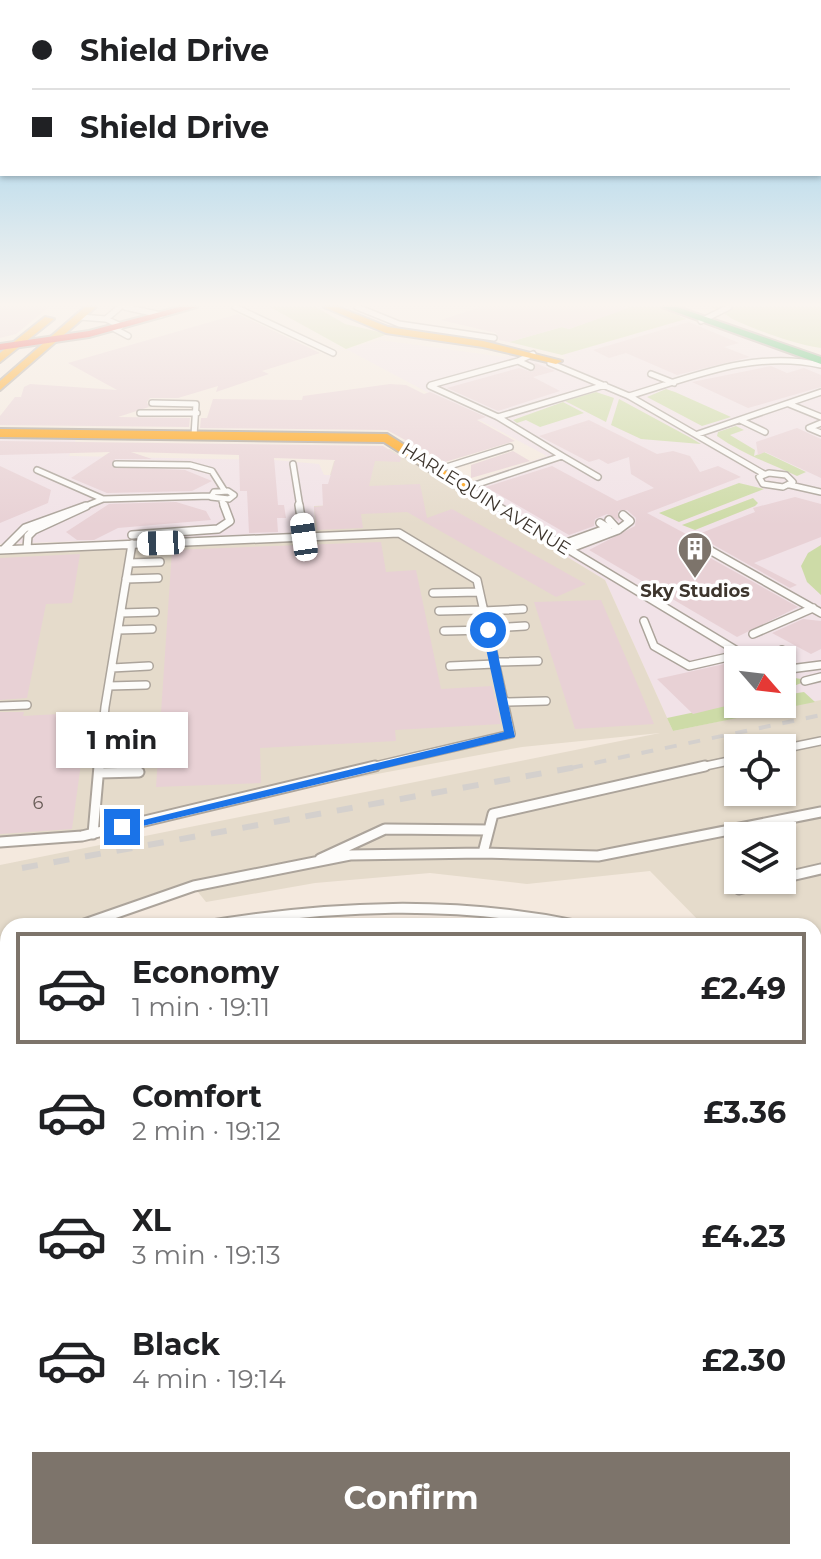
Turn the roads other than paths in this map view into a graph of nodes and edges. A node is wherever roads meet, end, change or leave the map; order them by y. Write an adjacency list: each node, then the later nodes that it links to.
1 (459, 380): 15 (lane)
2 (591, 380): 4 (lane)
3 (686, 380): 8 (lane)
4 (605, 385): 6 (lane); 8 (lane)
5 (569, 386): 6 (lane)
6 (581, 392): 15 (lane)
7 (821, 392): 9 (lane)
8 (629, 396): 21 (lane)
9 (807, 397): 10 (lane); 12 (lane)
10 (818, 401)
11 (152, 403): 14 (lane)
12 (788, 403): 16 (lane); 17 (lane)
13 (140, 413): 14 (lane)
14 (197, 413): 22 (lane)
15 (498, 417): 24 (lane)
16 (739, 420): 18 (lane); 21 (lane)
17 (821, 420): 20 (lane)
18 (765, 432)
19 (0, 433): 22 (main road, HARLEQUIN AVENUE)
20 (821, 433)
21 (698, 434): 31 (lane)
22 (194, 436): 29 (main road, HARLEQUIN AVENUE)
23 (510, 447): 29 (lane)
24 (562, 456): 27 (lane); 32 (lane)
25 (116, 464): 35 (lane)
26 (293, 464): 45 (lane)
27 (532, 466): 30 (lane); 34 (lane)
28 (37, 470): 38 (lane)
29 (437, 470): 34 (main road, HARLEQUIN AVENUE)
30 (540, 470)
31 (764, 474): 33 (lane); 33 (lane)
32 (598, 477)
33 (790, 485): 36 (lane)
34 (463, 486): 48 (lane, HARLEQUIN AVENUE)
35 (224, 490): 37 (lane); 39 (lane)
36 (821, 492)
37 (211, 496): 38 (lane); 39 (lane)
38 (103, 499): 40 (lane)
39 (222, 501): 46 (lane)
40 (86, 506): 49 (lane); 50 (lane)
41 (623, 515): 44 (lane)
42 (609, 520): 44 (lane)
43 (600, 523): 48 (lane)
44 (618, 530): 48 (lane)
45 (304, 537): 46 (lane); 55 (lane)
46 (132, 539): 49 (lane); 52 (lane)
47 (690, 539): 57 (lane)
48 (564, 547): 71 (lane, HARLEQUIN AVENUE)
49 (27, 548): 50 (lane)
50 (2, 550)
51 (160, 562): 52 (lane)
52 (129, 563): 54 (lane)
53 (158, 578): 54 (lane)
54 (126, 579): 62 (lane)
55 (479, 592): 56 (lane); 59 (lane)
56 (433, 593)
57 (813, 608): 63 (lane); 70 (lane)
58 (523, 609): 59 (lane)
59 (483, 610): 60 (lane); 67 (lane)
60 (439, 611)
61 (155, 612): 62 (lane)
62 (121, 613): 68 (lane)
63 (821, 613)
64 (644, 621): 72 (lane)
65 (525, 626): 67 (lane)
66 (152, 629): 68 (lane)
67 (488, 629): 69 (lane); 74 (lane)
68 (118, 630): 78 (lane)
69 (444, 631)
70 (753, 634)
71 (729, 646)
72 (724, 658)
73 (538, 661): 74 (lane)
74 (495, 663): 77 (lane); 85 (lane)
75 (821, 665): 79 (lane)
76 (149, 666): 78 (lane)
77 (450, 666)
78 (112, 668): 83 (lane)
79 (796, 668)
80 (821, 677): 81 (lane)
81 (805, 681)
82 (146, 685): 83 (lane)
83 (109, 686): 89 (lane)
84 (546, 701): 85 (lane)
85 (504, 702): 99 (lane)
86 (27, 705): 87 (lane)
87 (0, 706)
88 (143, 725): 89 (lane)
89 (103, 727): 93 (lane)
90 (821, 741): 91 (lane)
91 (796, 746)
92 (142, 747): 93 (lane)
93 (101, 748): 96 (lane)
94 (724, 762): 98 (lane)
95 (139, 772): 96 (lane)
96 (99, 773): 99 (lane)
97 (821, 812): 101 (lane)
98 (489, 830): 101 (lane); 102 (lane)
99 (93, 834): 100 (lane)
100 (0, 842)
101 (483, 853): 102 (lane)
102 (313, 863): 105 (lane)
103 (821, 869): 104 (lane)
104 (796, 875)
105 (102, 918)
106 (267, 918): 107 (lane)
107 (535, 918)

